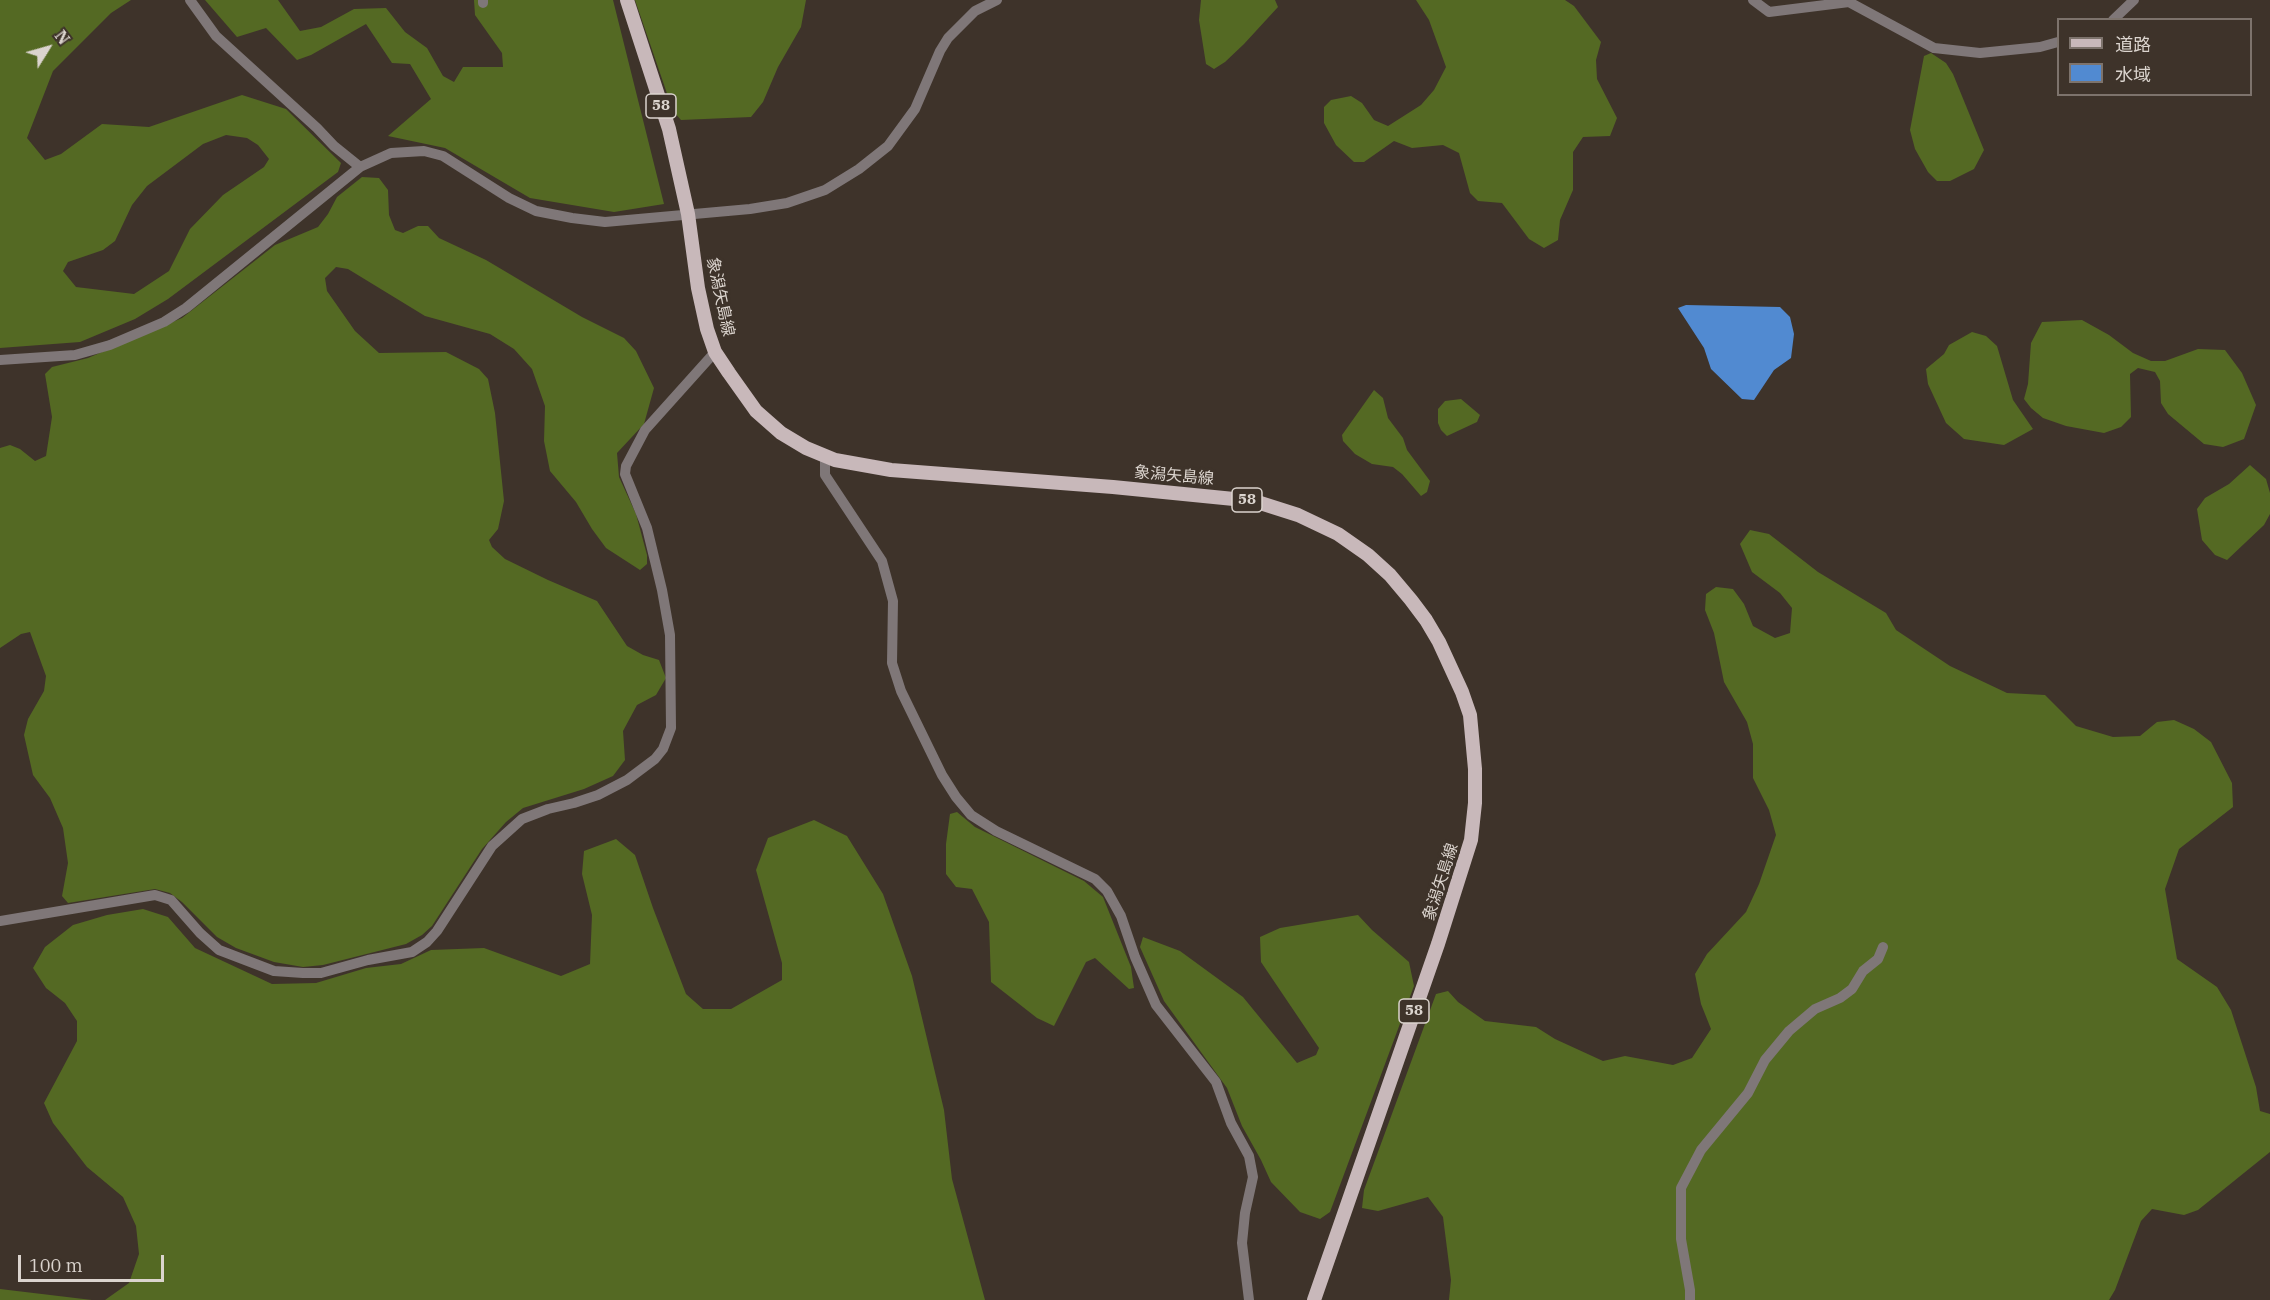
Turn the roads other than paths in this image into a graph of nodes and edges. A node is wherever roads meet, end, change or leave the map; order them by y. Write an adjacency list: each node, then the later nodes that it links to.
1 (190, 0): 8 (street)
2 (627, 0): 9 (main road, 象潟矢島線 / 58)
3 (997, 0): 9 (street)
4 (1753, 0): 7 (street)
5 (2134, 0): 6 (street)
6 (2115, 18)
7 (2057, 42)
8 (360, 167): 9 (street); 11 (street)
9 (688, 214): 10 (main road, 象潟矢島線 / 58)
10 (715, 352): 12 (main road, 象潟矢島線 / 58); 13 (street)
11 (0, 360)
12 (825, 456): 15 (street); 16 (main road, 象潟矢島線 / 58)
13 (0, 921)
14 (1883, 947): 17 (street)
15 (1249, 1300)
16 (1314, 1300)
17 (1690, 1300)

